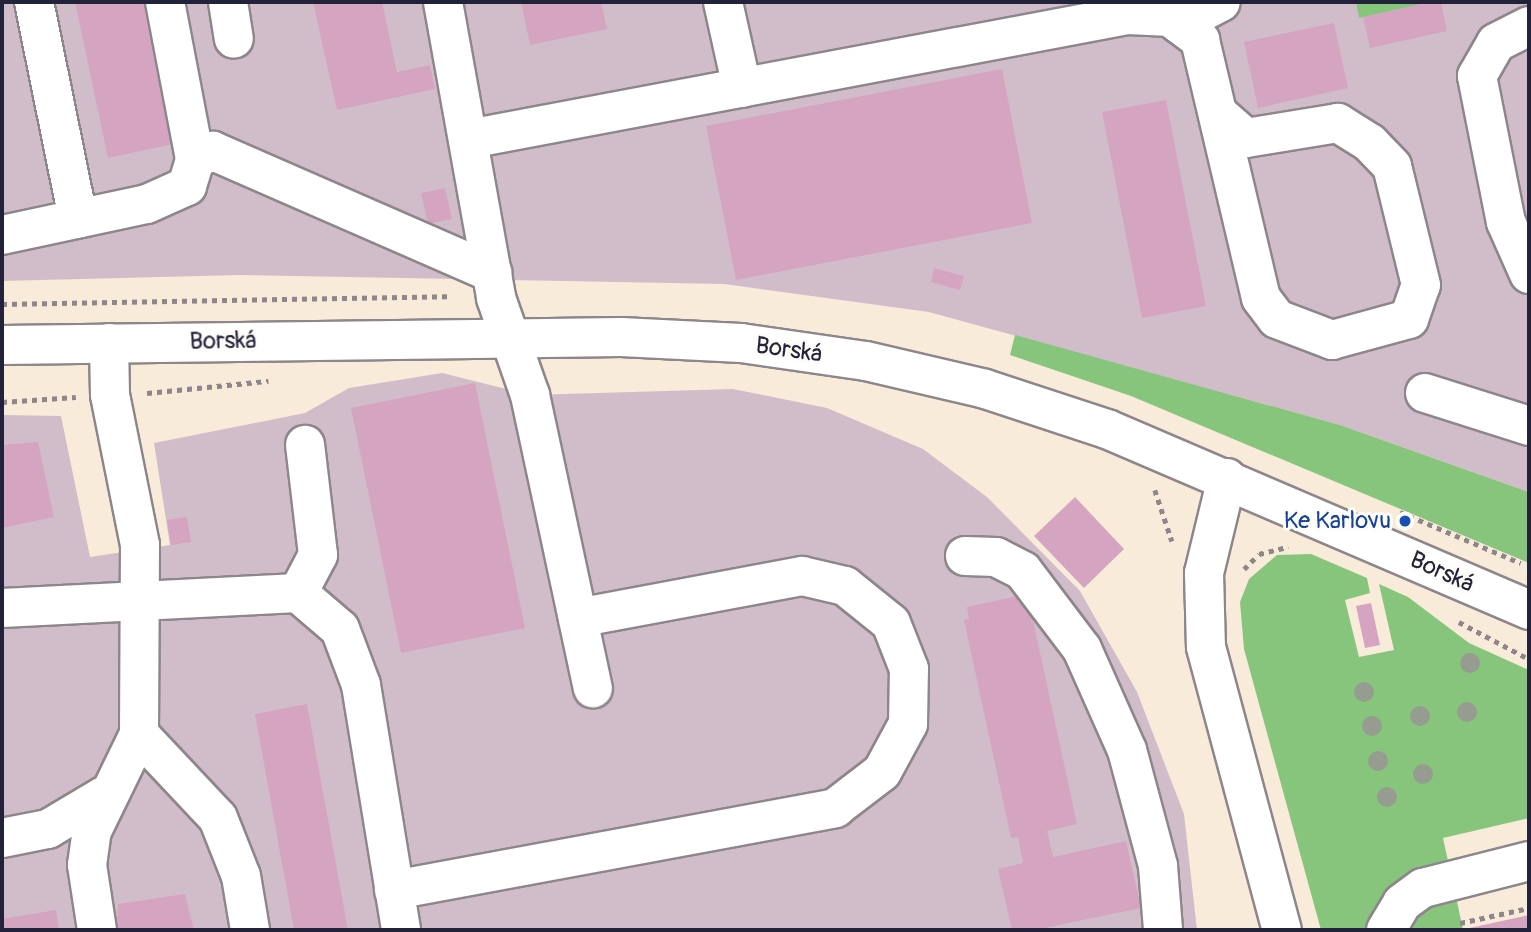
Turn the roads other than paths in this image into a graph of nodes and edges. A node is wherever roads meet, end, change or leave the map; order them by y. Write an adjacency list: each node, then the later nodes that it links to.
1 (34, 2): 14 (street)
2 (165, 2): 13 (street)
3 (228, 2): 9 (street)
4 (443, 2): 12 (street)
5 (723, 2): 10 (street)
6 (1221, 2): 7 (street)
7 (1178, 24): 10 (street); 11 (street)
8 (1529, 26): 16 (street)
9 (234, 39)
10 (743, 88): 12 (street)
11 (1221, 116): 11 (street)
12 (469, 139): 17 (street)
13 (195, 159): 14 (street); 17 (street)
14 (78, 219): 15 (street)
15 (2, 235)
16 (1529, 274)
17 (494, 285): 18 (street)
18 (510, 336): 19 (street, Borská); 24 (street, Borská); 30 (street)
19 (109, 343): 20 (street, Borská); 27 (street)
20 (2, 345)
21 (1425, 393): 22 (street)
22 (1529, 426)
23 (305, 445): 26 (street)
24 (1227, 478): 29 (street, Borská); 41 (street)
25 (965, 556): 40 (street)
26 (298, 593): 27 (street); 36 (street)
27 (139, 603): 28 (street); 32 (street)
28 (2, 608)
29 (1529, 610)
30 (578, 618): 31 (street); 36 (street)
31 (593, 688)
32 (139, 734): 33 (street); 38 (street)
33 (105, 794): 34 (street); 37 (street)
34 (2, 838)
35 (1529, 861): 42 (street)
36 (394, 890): 39 (street)
37 (97, 930)
38 (250, 930)
39 (401, 930)
40 (1163, 930)
41 (1282, 930)
42 (1386, 930)

